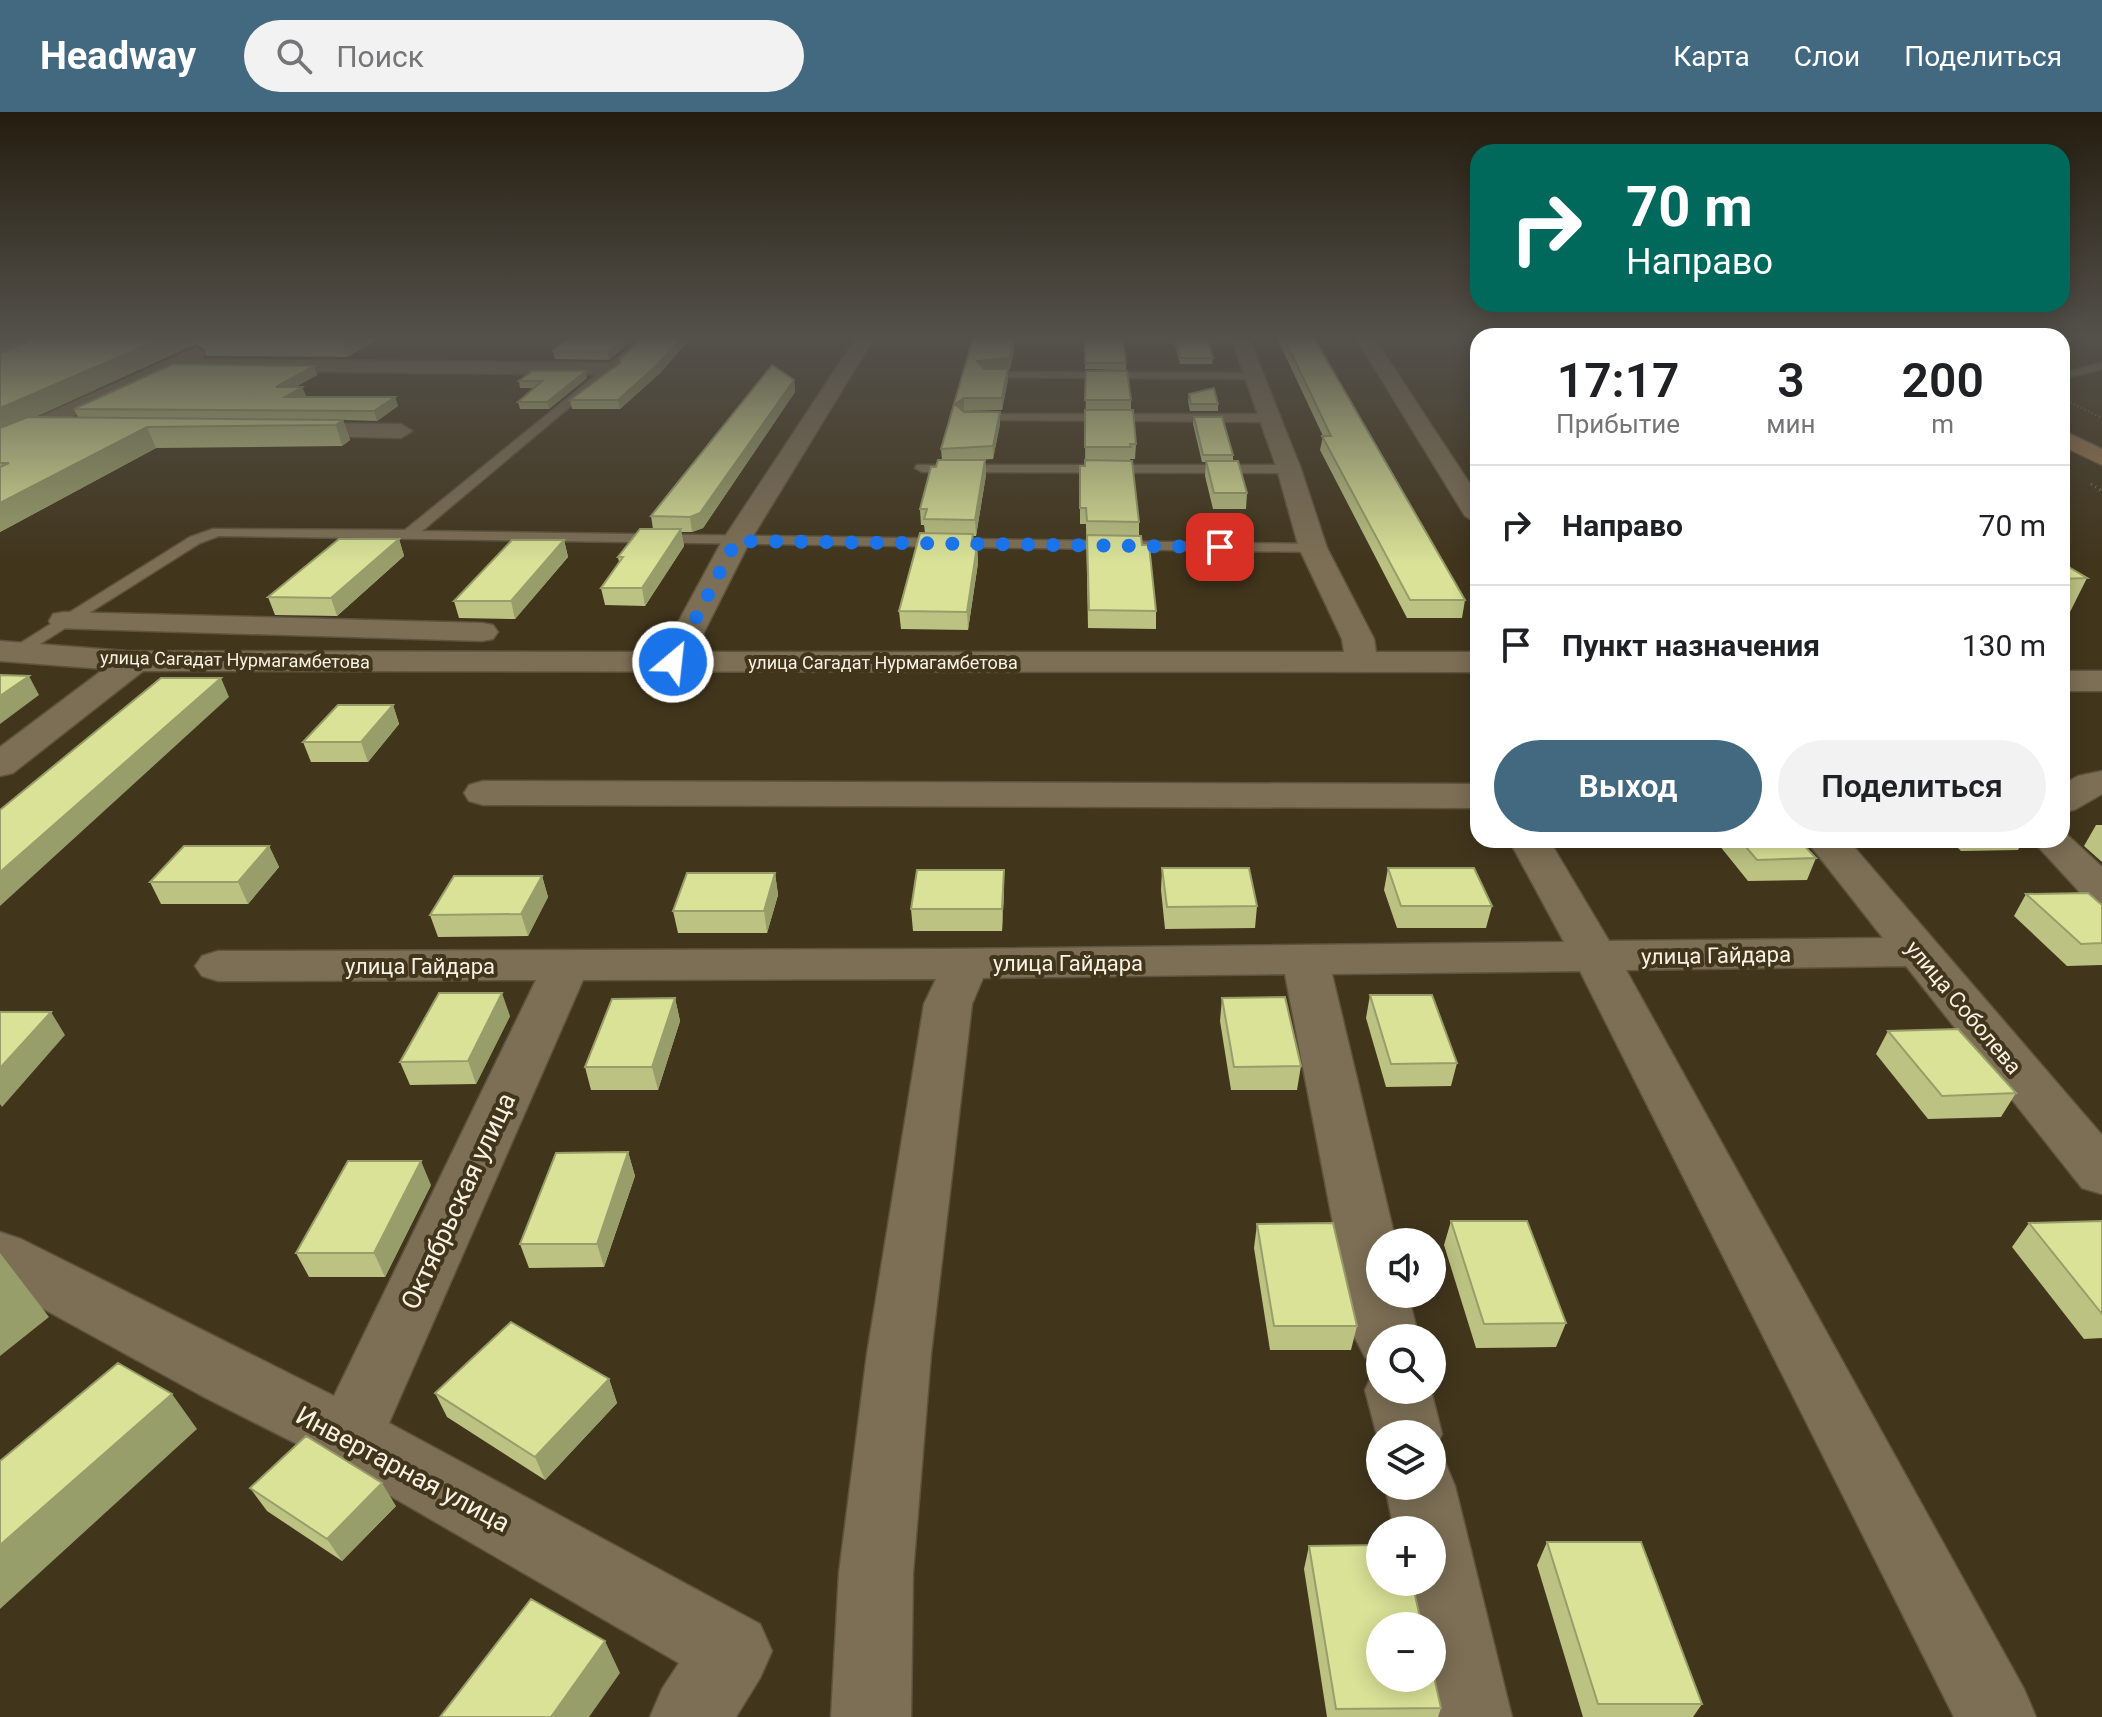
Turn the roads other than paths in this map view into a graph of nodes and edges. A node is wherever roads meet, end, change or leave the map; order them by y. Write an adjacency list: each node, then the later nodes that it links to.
1 (65, 413): 10 (street)
2 (557, 413): 20 (lane)
3 (817, 413): 21 (street)
4 (1267, 413): 8 (street)
5 (1413, 413): 19 (street)
6 (2070, 415): 9 (main road)
7 (964, 417): 8 (lane)
8 (1269, 418): 18 (street)
9 (2095, 422)
10 (34, 427): 11 (street); 15 (street)
11 (82, 428)
12 (257, 429): 13 (street)
13 (401, 431)
14 (2070, 441): 16 (main road)
15 (0, 442)
16 (2102, 458)
17 (922, 468): 18 (lane)
18 (1289, 469): 22 (street)
19 (1470, 503)
20 (408, 535): 21 (lane); 23 (lane)
21 (736, 541): 22 (lane); 25 (street)
22 (1313, 548): 26 (street)
23 (64, 621): 25 (street); 27 (lane)
24 (1470, 641): 26 (street)
25 (680, 649): 26 (street, улица Сагадат Нурмагамбетова); 31 (street, улица Сагадат Нурмагамбетова)
26 (1360, 650): 28 (street, улица Сагадат Нурмагамбетова)
27 (5, 660): 31 (street)
28 (1470, 661)
29 (2070, 665): 30 (street)
30 (2102, 666)
31 (124, 670): 32 (street); 35 (street)
32 (1470, 676)
33 (2070, 681): 34 (street)
34 (2102, 681)
35 (0, 765)
36 (2102, 782): 39 (street)
37 (483, 793): 38 (street)
38 (1470, 796)
39 (2070, 797)
40 (1533, 848): 45 (street)
41 (1833, 848): 44 (street, улица Соболева)
42 (2060, 848): 43 (street)
43 (2102, 891)
44 (1919, 952): 45 (street, улица Гайдара); 50 (street, улица Соболева)
45 (1593, 956): 46 (street, улица Гайдара); 58 (street)
46 (1305, 958): 47 (street, улица Гайдара); 52 (street)
47 (967, 963): 49 (street, улица Гайдара); 56 (street)
48 (218, 966): 49 (street, улица Гайдара)
49 (566, 966): 53 (street, Октябрьская улица)
50 (2102, 1173)
51 (0, 1256): 53 (street, Инвертарная улица)
52 (1384, 1324)
53 (349, 1436): 55 (street, Инвертарная улица)
54 (1445, 1596): 57 (street)
55 (690, 1717)
56 (871, 1717)
57 (1472, 1717)
58 (1996, 1717)

